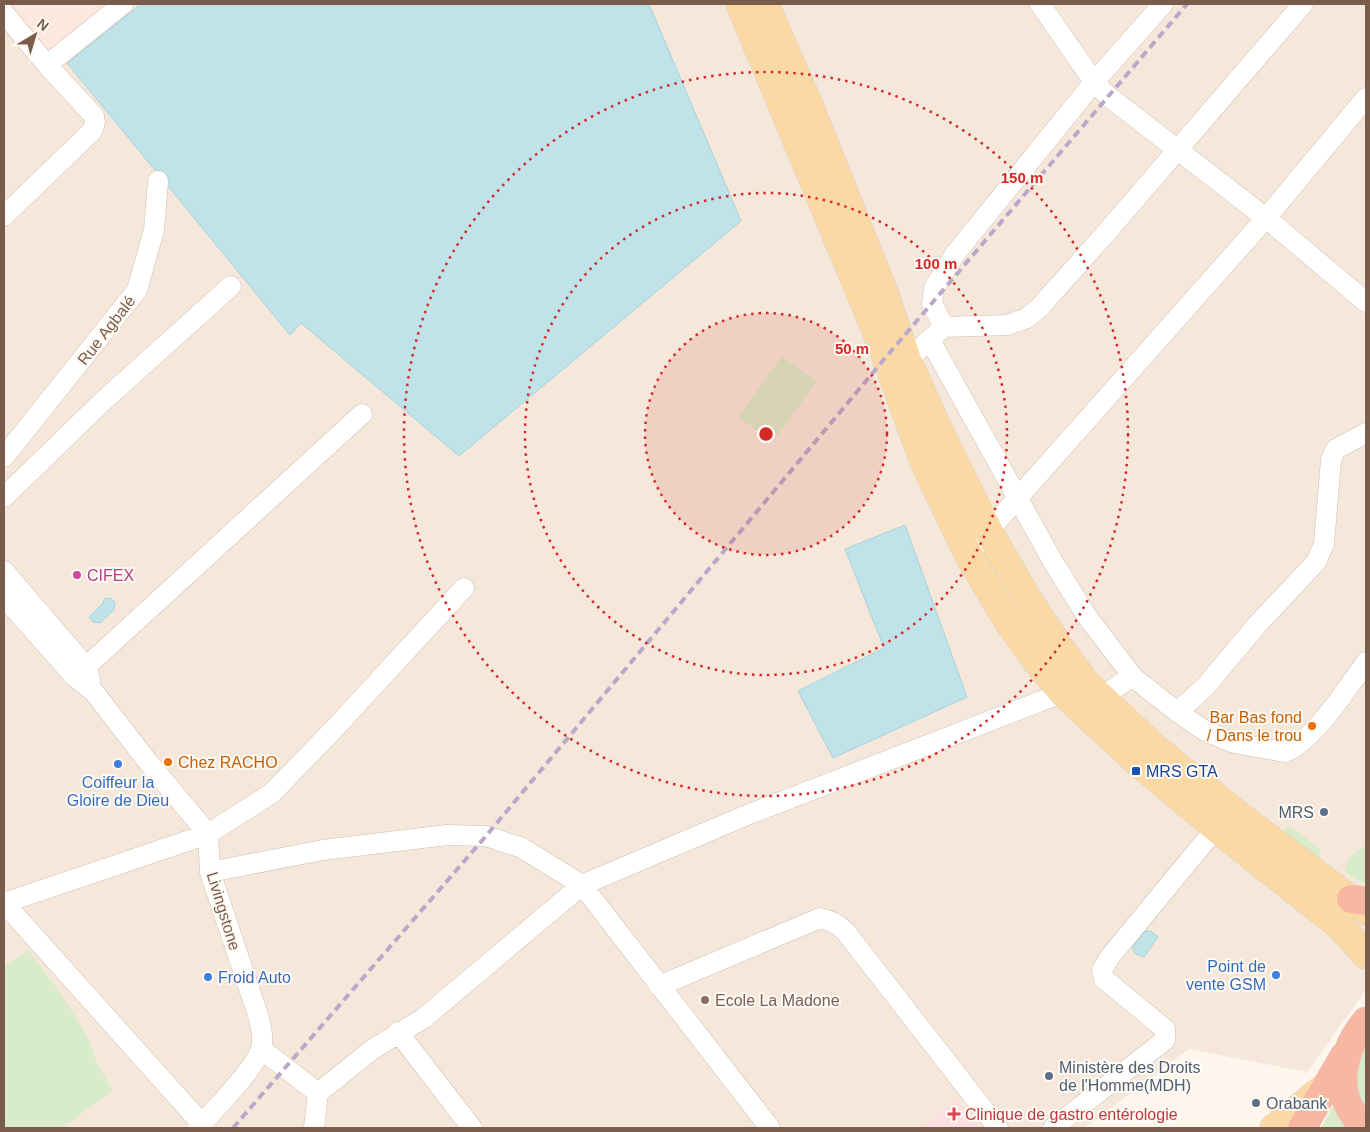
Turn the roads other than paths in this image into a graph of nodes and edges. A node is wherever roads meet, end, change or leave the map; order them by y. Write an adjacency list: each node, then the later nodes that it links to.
1 (123, 4): 8 (street)
2 (740, 4): 18 (main road)
3 (766, 4): 18 (main road)
4 (1040, 4): 9 (street)
5 (1163, 4): 9 (street)
6 (1303, 4): 11 (street)
7 (4, 13): 8 (street)
8 (48, 65): 13 (street)
9 (1094, 82): 11 (street); 17 (street)
10 (1365, 101): 14 (street)
11 (1178, 149): 14 (street); 17 (street)
12 (158, 181): 21 (street, Rue Agbalé)
13 (4, 216)
14 (1266, 218): 16 (street); 23 (street)
15 (231, 286): 22 (street)
16 (1366, 302)
17 (937, 333): 18 (street); 23 (street)
18 (899, 364): 24 (main road); 25 (main road)
19 (362, 414): 30 (street)
20 (1366, 433): 33 (street)
21 (4, 457)
22 (4, 497)
23 (1017, 500): 24 (street); 31 (street)
24 (989, 532): 25 (street); 32 (main road)
25 (968, 554): 32 (main road)
26 (4, 571): 30 (street)
27 (464, 588): 36 (street)
28 (4, 597): 30 (street)
29 (1366, 662): 33 (street)
30 (81, 673): 36 (street)
31 (1134, 678): 32 (street); 33 (street)
32 (1084, 692): 34 (main road); 35 (main road); 38 (street)
33 (1176, 711)
34 (1241, 817): 35 (street); 40 (main road)
35 (1216, 828): 41 (main road); 54 (street)
36 (208, 834): 37 (street, Livingstone); 39 (street)
37 (210, 872): 38 (street); 45 (street, Livingstone)
38 (582, 885): 42 (street); 44 (street)
39 (4, 903): 50 (street)
40 (1361, 904)
41 (1366, 955)
42 (659, 986): 49 (street); 53 (street)
43 (1366, 1021): 46 (highway)
44 (398, 1032): 48 (street); 52 (street)
45 (261, 1049): 48 (street); 50 (street)
46 (1347, 1052): 47 (highway); 57 (highway)
47 (1326, 1086): 55 (main road); 56 (highway)
48 (318, 1093): 51 (street)
49 (761, 1125)
50 (200, 1126)
51 (314, 1128)
52 (472, 1128)
53 (998, 1128)
54 (1053, 1128)
55 (1274, 1128)
56 (1302, 1128)
57 (1366, 1128)

